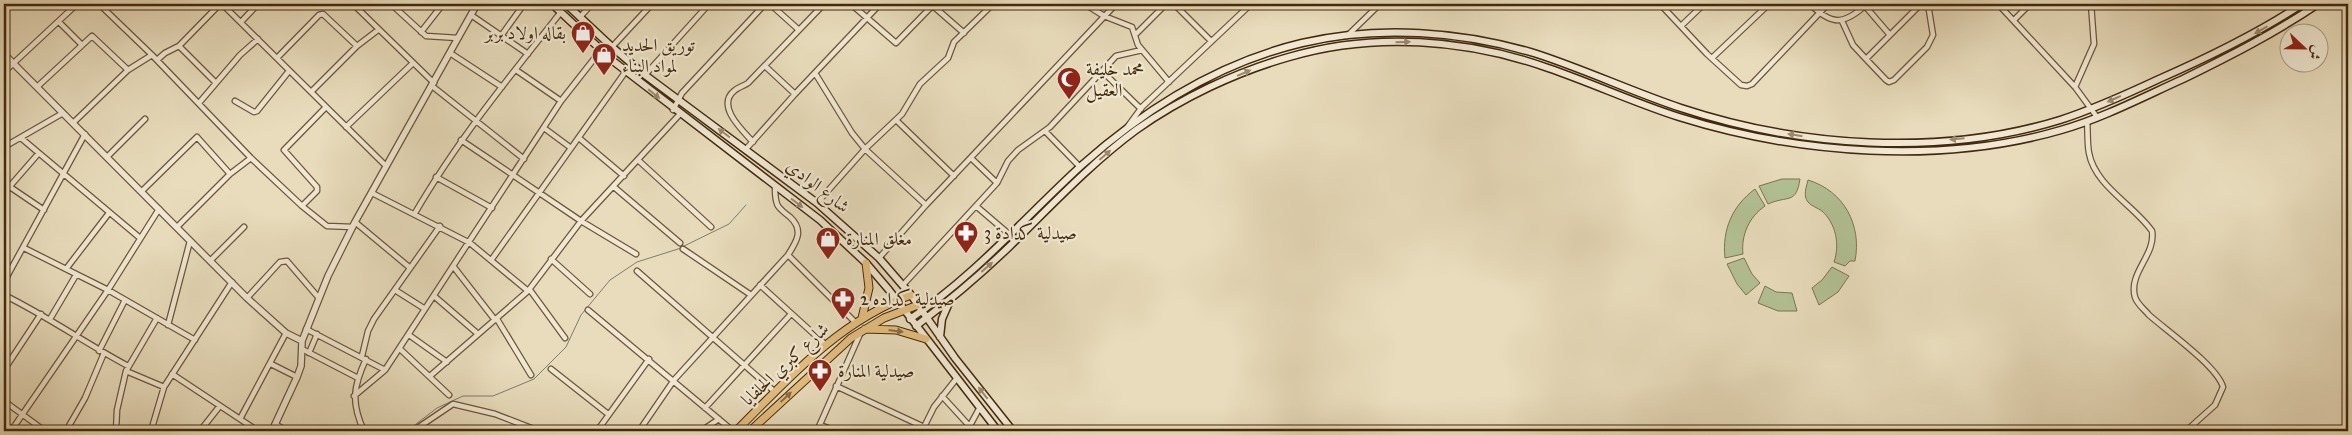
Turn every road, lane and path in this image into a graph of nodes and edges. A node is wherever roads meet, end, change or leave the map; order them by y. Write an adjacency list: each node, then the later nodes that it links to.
1 (68, 4): 42 (street)
2 (77, 4): 42 (street)
3 (99, 4): 76 (street)
4 (221, 4): 51 (street); 67 (street)
5 (258, 4): 51 (street)
6 (354, 4): 54 (street)
7 (391, 4): 56 (street)
8 (443, 4): 56 (street)
9 (477, 4): 45 (street)
10 (524, 4): 60 (street)
11 (552, 4): 43 (main road, شارع الوادي)
12 (566, 4): 47 (main road, شارع الوادي)
13 (592, 4): 47 (street)
14 (652, 4): 69 (street)
15 (709, 4): 91 (street)
16 (765, 4): 102 (street)
17 (770, 4): 55 (street)
18 (824, 4): 55 (street)
19 (851, 4): 48 (street)
20 (880, 4): 48 (street)
21 (933, 4): 48 (street); 57 (street)
22 (994, 4): 57 (street)
23 (1085, 4): 46 (street)
24 (1116, 4): 46 (street)
25 (1166, 4): 58 (street)
26 (1174, 4): 64 (street)
27 (1251, 4): 64 (street)
28 (1380, 4): 61 (street)
29 (1660, 4): 53 (street)
30 (1704, 4): 53 (street)
31 (1769, 4): 78 (street)
32 (1810, 4): 44 (street)
33 (1828, 4): 44 (street)
34 (1921, 4): 59 (street)
35 (1928, 4): 79 (street)
36 (1998, 4): 49 (street)
37 (2030, 4): 49 (street)
38 (2091, 4): 99 (street)
39 (2302, 4): 108 (main road, one-way to 108)
40 (2318, 4): 112 (main road)
41 (1866, 5): 52 (street); 59 (street)
42 (72, 8): 50 (street)
43 (561, 12): 70 (main road, شارع الوادي); 75 (street)
44 (1819, 13): 52 (street); 78 (street)
45 (471, 15): 60 (street); 62 (street)
46 (1104, 16): 58 (street); 136 (street)
47 (580, 17): 69 (main road, شارع الوادي)
48 (867, 18): 90 (street)
49 (2014, 20): 99 (street)
50 (59, 22): 66 (street); 82 (street)
51 (241, 22): 63 (street)
52 (1842, 22): 79 (street)
53 (1682, 26): 78 (street)
54 (378, 30): 68 (street); 81 (street)
55 (799, 30): 83 (street)
56 (421, 32): 62 (street)
57 (964, 33): 115 (street)
58 (1135, 35): 71 (street)
59 (1890, 35): 79 (street)
60 (501, 36): 75 (street)
61 (1347, 36): 65 (main road); 92 (main road)
62 (458, 38): 73 (street)
63 (258, 39): 77 (street); 94 (street)
64 (1211, 41): 93 (street)
65 (1489, 42): 72 (main road); 108 (main road, one-way to 65)
66 (81, 44): 84 (street); 97 (street)
67 (180, 46): 80 (street); 94 (street)
68 (358, 46): 77 (street); 100 (street)
69 (612, 47): 91 (main road, شارع الوادي)
70 (601, 50): 87 (main road, شارع الوادي); 104 (street)
71 (1142, 50): 88 (street); 93 (street)
72 (1488, 52): 96 (main road, one-way to 72); 117 (main road)
73 (450, 53): 95 (street); 98 (street)
74 (4, 54): 82 (street)
75 (528, 54): 85 (street)
76 (152, 55): 80 (street); 84 (street)
77 (277, 58): 86 (street)
78 (1712, 58)
79 (1866, 59)
80 (157, 60): 105 (street)
81 (413, 63): 95 (street); 119 (street)
82 (14, 64): 89 (street); 97 (street)
83 (765, 66): 101 (street); 128 (street)
84 (128, 70): 118 (street)
85 (516, 70): 98 (street); 104 (street)
86 (289, 71): 100 (street); 103 (street)
87 (626, 71): 109 (main road, شارع الوادي, one-way to 109); 126 (street)
88 (1102, 71): 107 (street); 123 (street)
89 (4, 72)
90 (815, 73): 101 (street); 132 (street)
91 (645, 74): 102 (main road, شارع الوادي)
92 (1208, 77): 96 (main road); 120 (main road)
93 (1169, 82): 107 (street)
94 (216, 83): 105 (street)
95 (433, 84): 116 (street); 139 (street)
96 (1214, 86): 203 (main road, one-way to 96)
97 (37, 87): 110 (street)
98 (502, 87): 116 (street)
99 (2075, 87): 108 (street)
100 (311, 92): 106 (street)
101 (795, 94): 128 (street)
102 (679, 100): 109 (street); 114 (main road, شارع الوادي)
103 (235, 101)
104 (562, 101): 121 (street)
105 (199, 103): 135 (street)
106 (326, 107): 119 (street); 157 (street)
107 (1140, 109): 120 (street)
108 (2092, 109): 112 (street)
109 (673, 110): 111 (main road, شارع الوادي)
110 (63, 113): 118 (street); 125 (street)
111 (680, 114): 122 (main road, شارع الوادي); 138 (street)
112 (2097, 118): 117 (main road)
113 (145, 119): 134 (street)
114 (708, 120): 122 (main road); 131 (main road, شارع الوادي, one-way to 114)
115 (896, 120): 132 (street); 145 (street)
116 (474, 121): 127 (street); 137 (street)
117 (2087, 121): 296 (street)
118 (72, 123): 124 (street)
119 (346, 127): 139 (street)
120 (1128, 127): 140 (main road)
121 (544, 128): 130 (street); 137 (street)
122 (701, 130): 150 (main road, شارع الوادي)
123 (1045, 131): 140 (street); 147 (street)
124 (85, 134): 134 (street); 141 (street)
125 (21, 138): 129 (street); 133 (street)
126 (579, 138): 130 (street); 144 (street)
127 (461, 140): 143 (street); 146 (street)
128 (753, 142): 131 (street)
129 (4, 147)
130 (571, 148): 152 (street)
131 (746, 149): 155 (main road, شارع الوادي)
132 (866, 149): 155 (street); 156 (street)
133 (38, 154): 141 (street); 148 (street)
134 (108, 156): 151 (street)
135 (251, 158): 142 (street); 157 (street)
136 (971, 158): 145 (street); 147 (street)
137 (524, 159): 143 (street)
138 (638, 160): 144 (street); 169 (street)
139 (386, 166): 154 (street)
140 (1080, 167): 170 (main road)
141 (63, 174): 160 (street); 162 (street)
142 (230, 174): 151 (street); 167 (street)
143 (512, 174): 152 (street); 159 (street)
144 (624, 176): 149 (street)
145 (954, 176): 156 (street)
146 (436, 177): 159 (street); 163 (street)
147 (997, 183): 158 (street)
148 (10, 187): 153 (street); 160 (street)
149 (614, 187): 164 (street); 174 (street)
150 (775, 187): 178 (street); 183 (main road, شارع الوادي, one-way to 183)
151 (142, 191): 161 (street)
152 (539, 192): 164 (street); 180 (street)
153 (4, 193)
154 (372, 193): 163 (street); 165 (street)
155 (817, 203): 179 (main road, شارع الوادي)
156 (926, 205): 179 (street)
157 (302, 206): 165 (street)
158 (976, 206): 170 (street); 192 (street)
159 (492, 208): 173 (street)
160 (44, 210): 175 (street)
161 (159, 210): 167 (street); 171 (street)
162 (109, 213): 171 (street); 186 (street)
163 (415, 213): 166 (street)
164 (581, 221): 177 (street); 181 (street)
165 (354, 225): 185 (street); 201 (street)
166 (440, 226): 173 (street); 185 (street)
167 (177, 227): 172 (street)
168 (244, 227): 182 (street)
169 (711, 227)
170 (1010, 235): 206 (main road)
171 (140, 238): 193 (street)
172 (190, 241): 182 (street); 218 (street)
173 (470, 243): 180 (street); 184 (street)
174 (680, 243)
175 (24, 248): 186 (street); 189 (street)
176 (683, 249): 197 (street)
177 (636, 254)
178 (788, 254): 191 (street); 217 (street)
179 (879, 258): 192 (main road, شارع الوادي)
180 (492, 259): 195 (street)
181 (551, 260): 195 (street); 196 (street)
182 (210, 261): 190 (street)
183 (866, 264): 205 (main road, شارع الوادي); 217 (main road)
184 (453, 266): 200 (street); 216 (street)
185 (409, 267): 194 (street)
186 (66, 269): 188 (street)
187 (637, 271): 229 (street)
188 (76, 275): 193 (street); 215 (street)
189 (4, 282)
190 (232, 282): 202 (street); 230 (street)
191 (760, 285): 197 (street); 211 (street)
192 (903, 285): 199 (main road, شارع الوادي)
193 (108, 290): 204 (street); 226 (street)
194 (396, 290): 207 (street); 238 (street)
195 (529, 290): 216 (street); 228 (street)
196 (590, 294)
197 (751, 294): 229 (street)
198 (4, 295): 210 (street)
199 (910, 295): 205 (main road, شارع كبري الحلفايا); 206 (main road, شارع الوادي)
200 (434, 296): 207 (street); 224 (street)
201 (318, 297): 202 (street); 220 (street)
202 (247, 298): 222 (street)
203 (951, 299): 214 (main road); 227 (main road)
204 (125, 300): 212 (street); 236 (street)
205 (897, 300): 209 (main road, شارع الوادي); 217 (main road, شارع كبري الحلفايا)
206 (920, 308): 209 (main road); 213 (main road); 214 (main road, شارع الوادي)
207 (425, 309): 225 (street)
208 (588, 310): 239 (street)
209 (904, 310): 213 (main road, شارع الوادي); 221 (main road)
210 (41, 314): 215 (street); 244 (street)
211 (791, 314): 233 (street); 242 (street)
212 (157, 318): 218 (street); 243 (street)
213 (910, 318): 219 (main road, شارع الوادي)
214 (927, 318): 219 (main road); 227 (main road, شارع الوادي)
215 (50, 319): 226 (street)
216 (496, 320): 224 (street); 248 (street)
217 (858, 320): 233 (main road, شارع كبري الحلفايا)
218 (168, 325): 230 (street)
219 (916, 326): 231 (main road, شارع الوادي)
220 (306, 329): 223 (street); 232 (street)
221 (863, 330): 231 (main road, one-way to 231); 254 (street); 289 (main road, one-way to 221)
222 (286, 333): 232 (street); 241 (street)
223 (318, 334): 237 (street); 238 (street)
224 (478, 334): 240 (street)
225 (409, 335): 235 (street); 240 (street)
226 (76, 337): 236 (street); 265 (street)
227 (940, 337): 295 (main road, شارع الوادي, one-way to 227)
228 (565, 338)
229 (713, 338): 242 (street); 253 (street)
230 (195, 340): 247 (street)
231 (926, 340): 252 (main road, شارع الوادي)
232 (302, 342): 234 (street)
233 (826, 344): 256 (main road, شارع كبري الحلفايا)
234 (302, 349): 237 (street); 250 (street)
235 (400, 349): 245 (street); 249 (street)
236 (101, 352): 243 (street); 275 (street)
237 (309, 353): 251 (street)
238 (364, 357): 245 (street); 251 (street)
239 (649, 359): 253 (street); 264 (street)
240 (446, 362): 249 (street)
241 (271, 364): 250 (street); 266 (street)
242 (746, 365): 256 (street); 262 (street)
243 (127, 368): 255 (street); 276 (street)
244 (4, 370)
245 (386, 370): 258 (street)
246 (551, 370): 264 (street)
247 (172, 374): 255 (street); 261 (street)
248 (531, 375)
249 (430, 376): 257 (street)
250 (297, 377): 268 (street)
251 (358, 378): 258 (street)
252 (957, 378): 259 (street); 263 (main road, شارع الوادي)
253 (674, 380): 262 (street); 286 (street)
254 (836, 386): 269 (street); 272 (street)
255 (164, 387): 277 (street)
256 (775, 392): 288 (main road, شارع كبري الحلفايا)
257 (449, 395)
258 (354, 396): 282 (street)
259 (942, 396): 270 (street); 272 (street)
260 (4, 402): 265 (street)
261 (219, 407): 266 (street); 278 (street)
262 (705, 408): 267 (street)
263 (980, 408): 270 (street); 294 (main road, شارع الوادي)
264 (608, 414): 285 (street)
265 (22, 415): 273 (street); 274 (street)
266 (240, 419): 271 (street)
267 (719, 420): 287 (street); 288 (street)
268 (275, 424): 280 (street); 281 (street)
269 (820, 425): 290 (street); 291 (street)
270 (969, 426): 292 (street); 293 (street)
271 (250, 429): 279 (street)
272 (923, 429)
273 (11, 431)
274 (45, 431)
275 (66, 431)
276 (116, 431)
277 (151, 431)
278 (200, 431)
279 (258, 431)
280 (272, 431)
281 (286, 431)
282 (364, 431)
283 (418, 431): 284 (street)
284 (539, 431)
285 (597, 431)
286 (639, 431)
287 (701, 431)
288 (734, 431)
289 (750, 431)
290 (817, 431)
291 (837, 431)
292 (966, 431)
293 (974, 431)
294 (998, 431)
295 (1013, 431)
296 (2186, 431)

